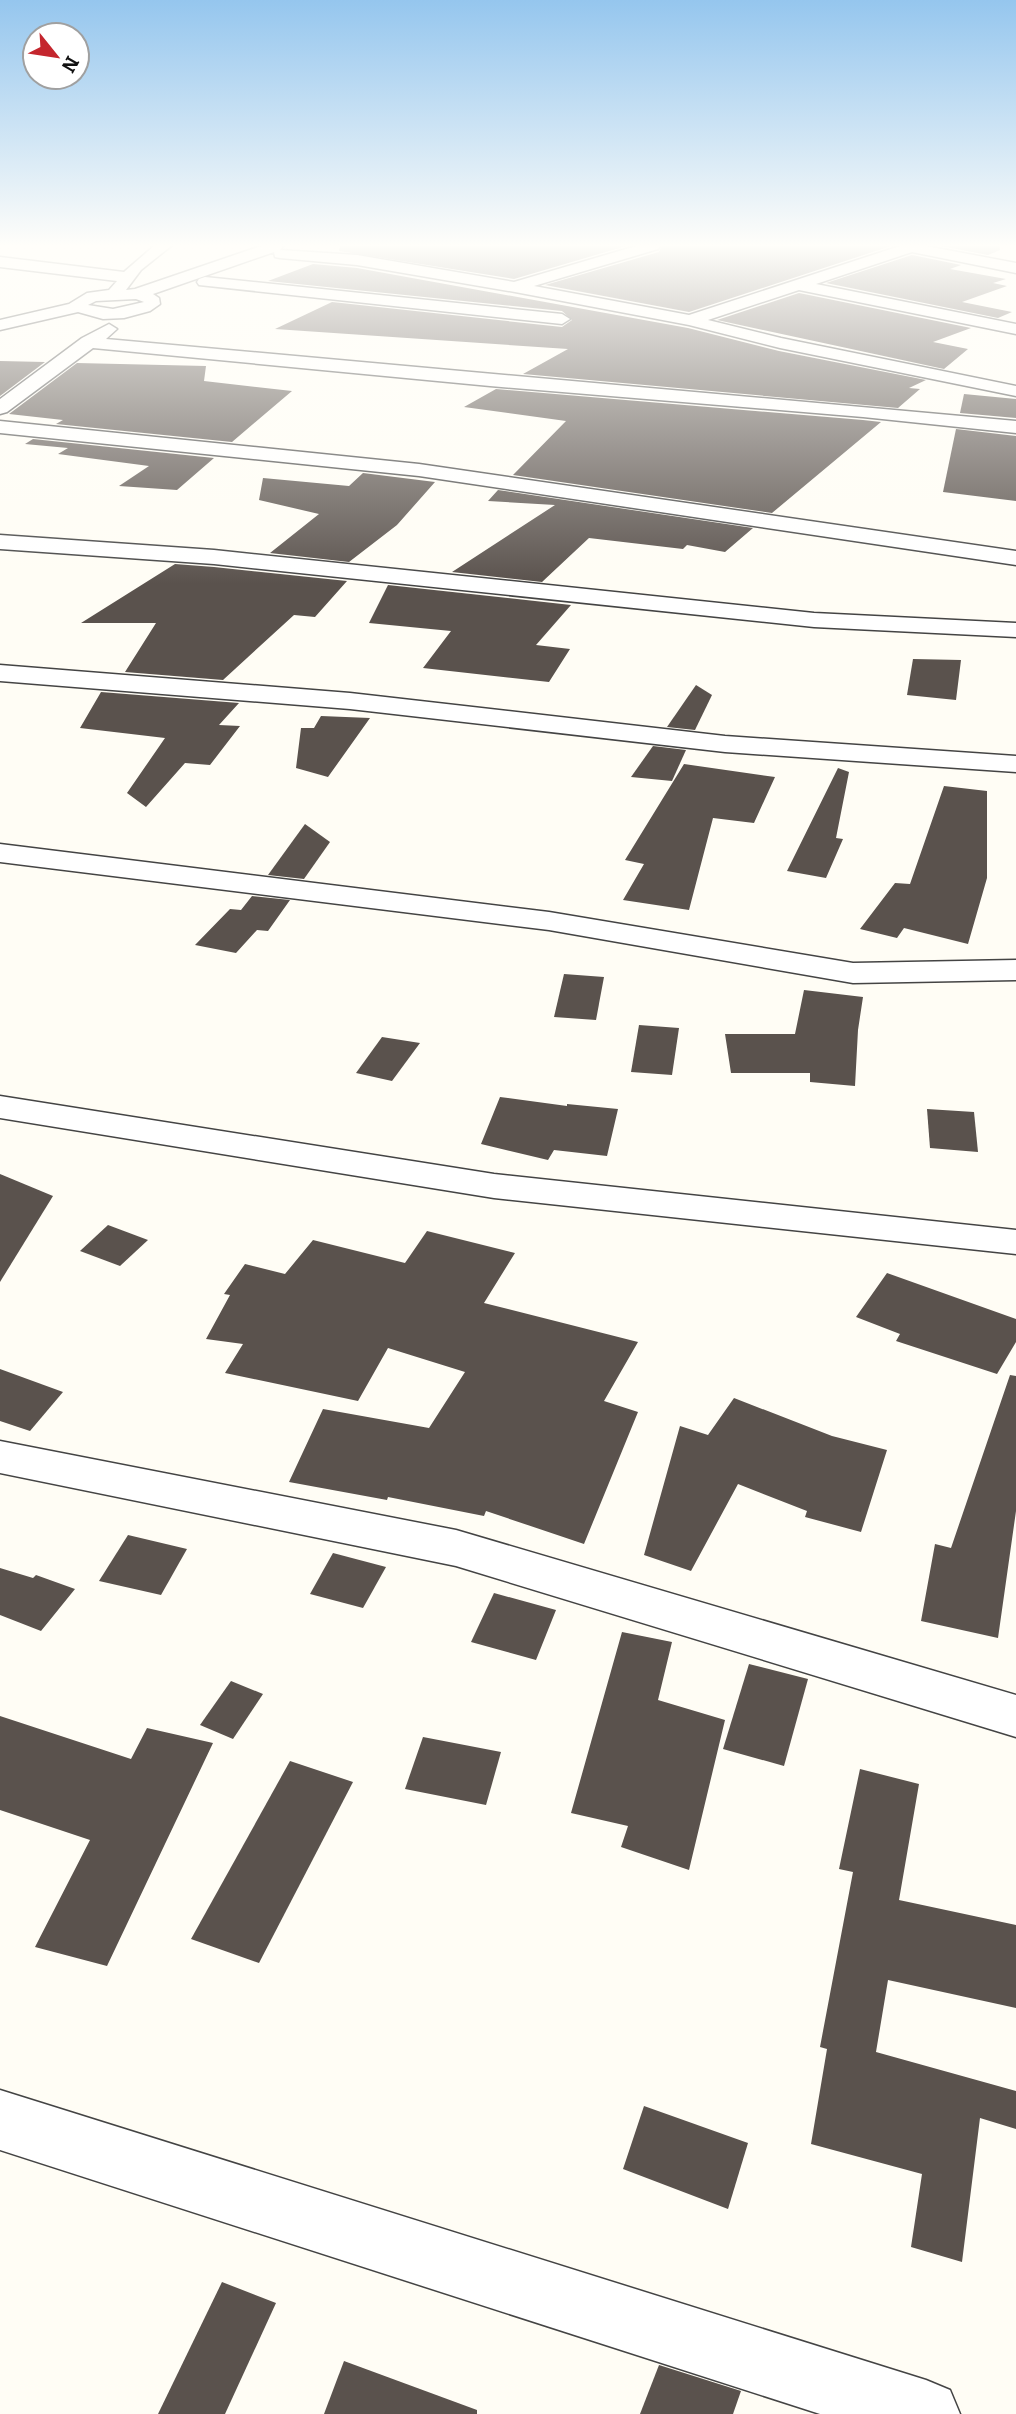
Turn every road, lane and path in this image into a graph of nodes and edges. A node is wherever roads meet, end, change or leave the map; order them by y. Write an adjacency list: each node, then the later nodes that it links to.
1 (56, 359): 5 (street)
2 (287, 359): 7 (street)
3 (857, 359): 4 (street)
4 (1016, 391)
5 (0, 408)
6 (0, 426): 9 (street)
7 (1016, 427)
8 (0, 541): 10 (street)
9 (1016, 558)
10 (1016, 630)
11 (0, 673): 12 (street)
12 (1016, 764)
13 (0, 853): 14 (street)
14 (1016, 970)
15 (0, 1107): 16 (street)
16 (1016, 1242)
17 (0, 1457): 18 (street)
18 (1016, 1716)
19 (0, 2120): 20 (street)
20 (926, 2414)

